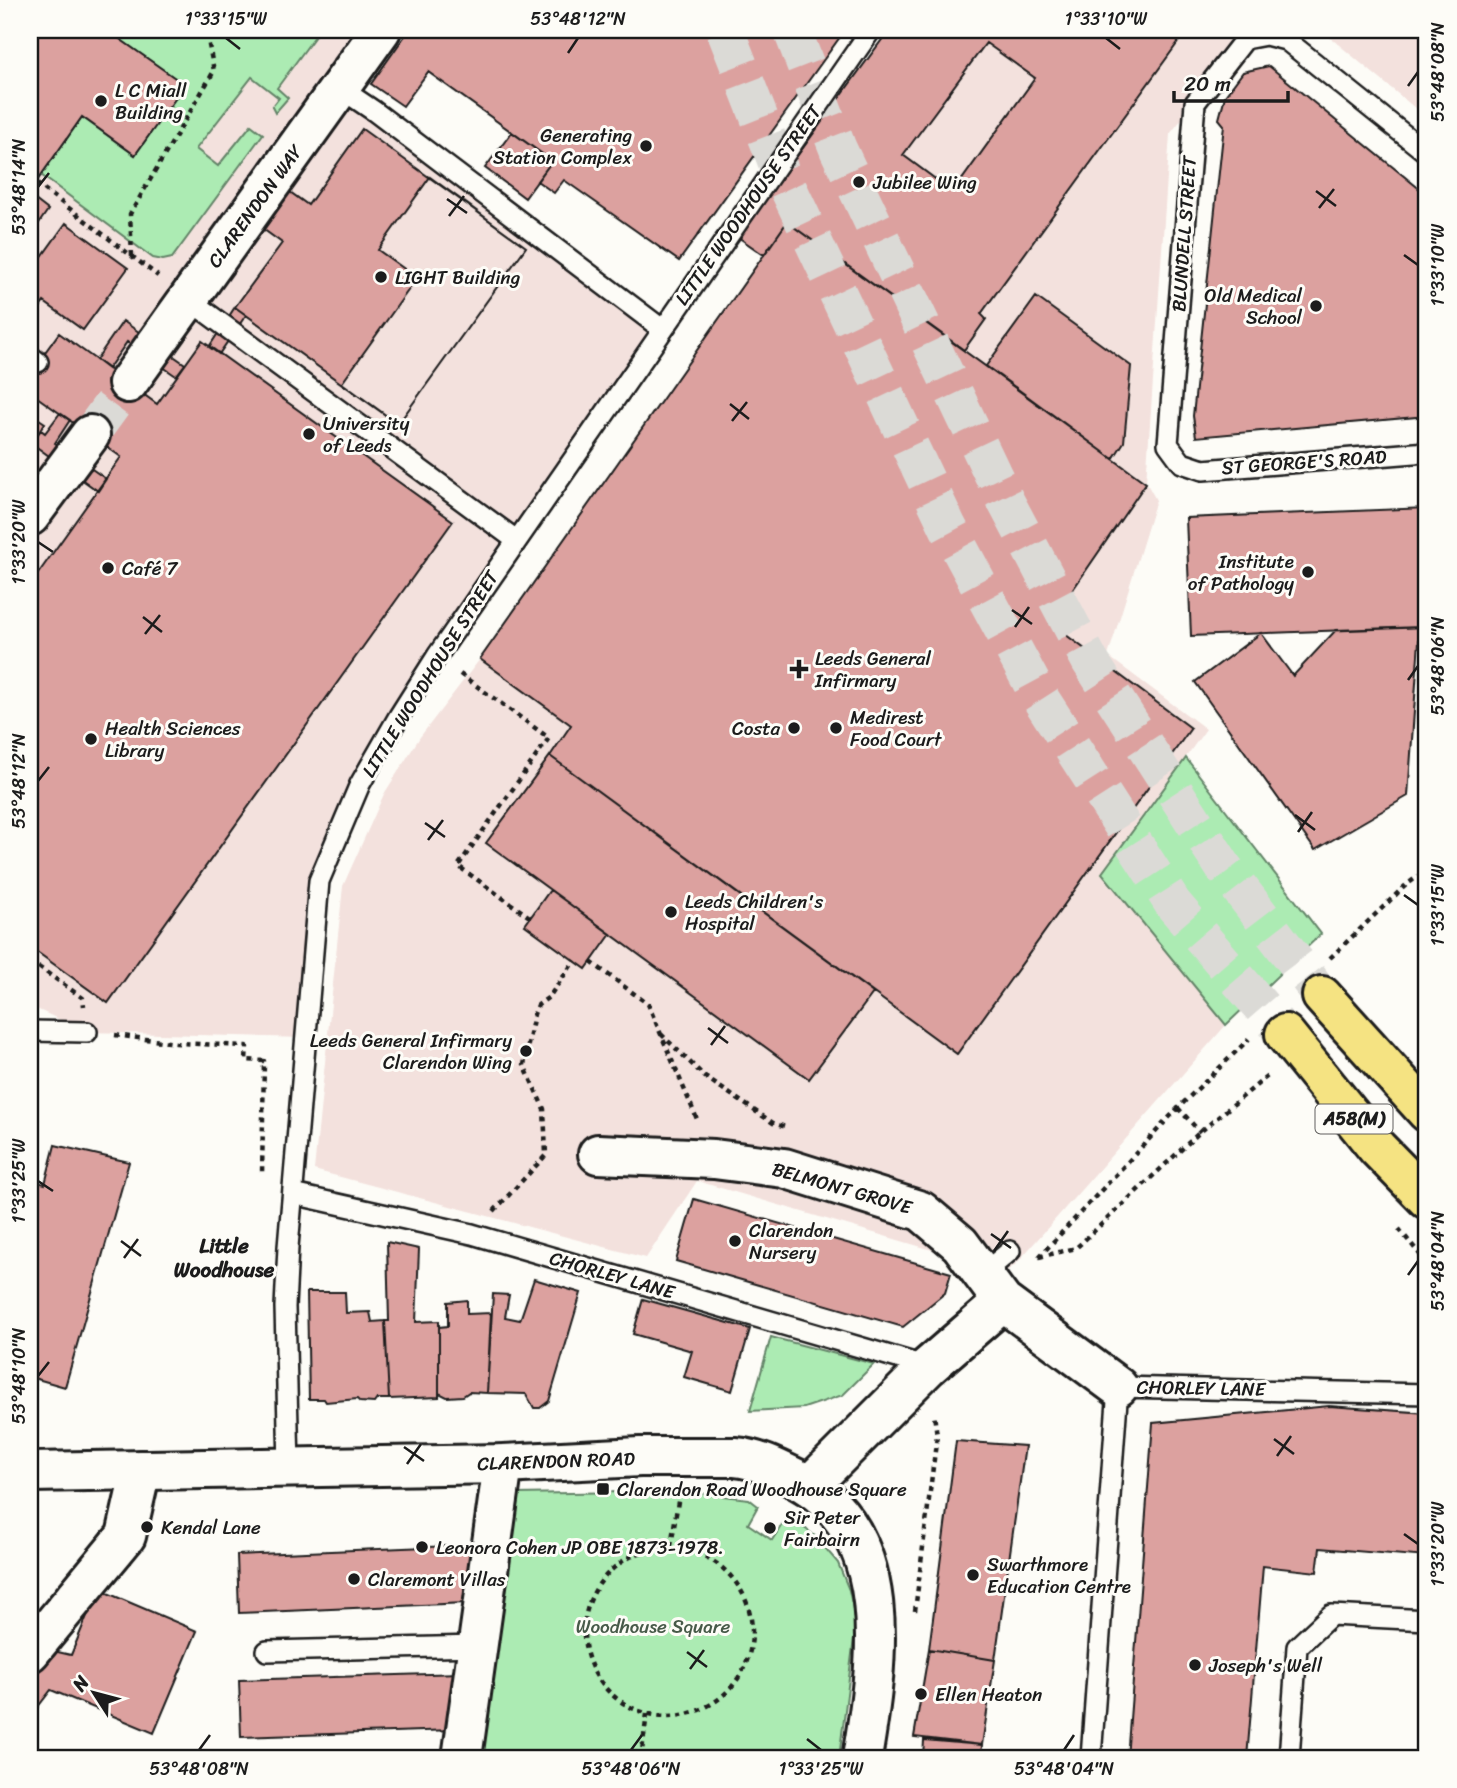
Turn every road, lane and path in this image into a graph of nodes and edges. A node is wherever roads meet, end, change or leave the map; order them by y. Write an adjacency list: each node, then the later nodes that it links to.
1 (206, 30): 7 (path)
2 (381, 30): 4 (street, CLARENDON WAY)
3 (871, 30): 9 (lane, LITTLE WOODHOUSE STREET)
4 (340, 88): 8 (street, CLARENDON WAY); 9 (lane)
5 (1427, 153): 13 (lane, BLUNDELL STREET)
6 (36, 183): 7 (path)
7 (132, 256): 8 (path)
8 (188, 299): 10 (street, CLARENDON WAY); 15 (lane)
9 (662, 328): 15 (lane, LITTLE WOODHOUSE STREET)
10 (128, 383)
11 (90, 435): 14 (street)
12 (1427, 452): 13 (lane, ST GEORGE'S ROAD)
13 (1182, 463)
14 (30, 516)
15 (516, 540): 35 (lane, LITTLE WOODHOUSE STREET)
16 (466, 678): 18 (path)
17 (1427, 870): 19 (path)
18 (531, 918)
19 (1341, 947)
20 (575, 960): 38 (path)
21 (30, 961): 25 (path)
22 (591, 962): 33 (path)
23 (1322, 996): 30 (highway, A58(M))
24 (30, 1031): 25 (lane)
25 (87, 1032): 34 (path)
26 (1285, 1034): 36 (highway, A58(M))
27 (1240, 1047): 29 (path)
28 (1278, 1084): 31 (path)
29 (1178, 1108): 31 (path); 39 (path)
30 (1427, 1112)
31 (1200, 1132): 39 (path)
32 (598, 1154): 33 (street, BELMONT GROVE)
33 (714, 1158): 41 (street, BELMONT GROVE)
34 (262, 1186)
35 (293, 1194): 38 (lane, CHORLEY LANE); 47 (lane, LITTLE WOODHOUSE STREET)
36 (1427, 1199)
37 (1392, 1221): 40 (path)
38 (472, 1234): 42 (lane, CHORLEY LANE)
39 (1039, 1257): 41 (path)
40 (1427, 1263)
41 (999, 1276): 42 (street); 43 (street, CHORLEY LANE)
42 (928, 1367): 50 (street); 53 (path)
43 (1118, 1387): 44 (lane, CHORLEY LANE); 61 (lane)
44 (1427, 1394)
45 (685, 1459): 46 (street, CLARENDON ROAD); 50 (street, CLARENDON ROAD); 51 (path)
46 (503, 1464): 47 (street, CLARENDON ROAD); 54 (street)
47 (289, 1467): 48 (street, CLARENDON ROAD)
48 (141, 1470): 49 (street, CLARENDON ROAD); 56 (street)
49 (30, 1472)
50 (809, 1486): 60 (street)
51 (671, 1546): 57 (path); 57 (path)
52 (1427, 1620): 62 (lane)
53 (914, 1623)
54 (478, 1646): 55 (lane); 58 (street)
55 (267, 1651)
56 (30, 1652)
57 (647, 1714): 59 (path)
58 (462, 1758)
59 (641, 1758)
60 (862, 1758)
61 (1091, 1758)
62 (1289, 1758)

